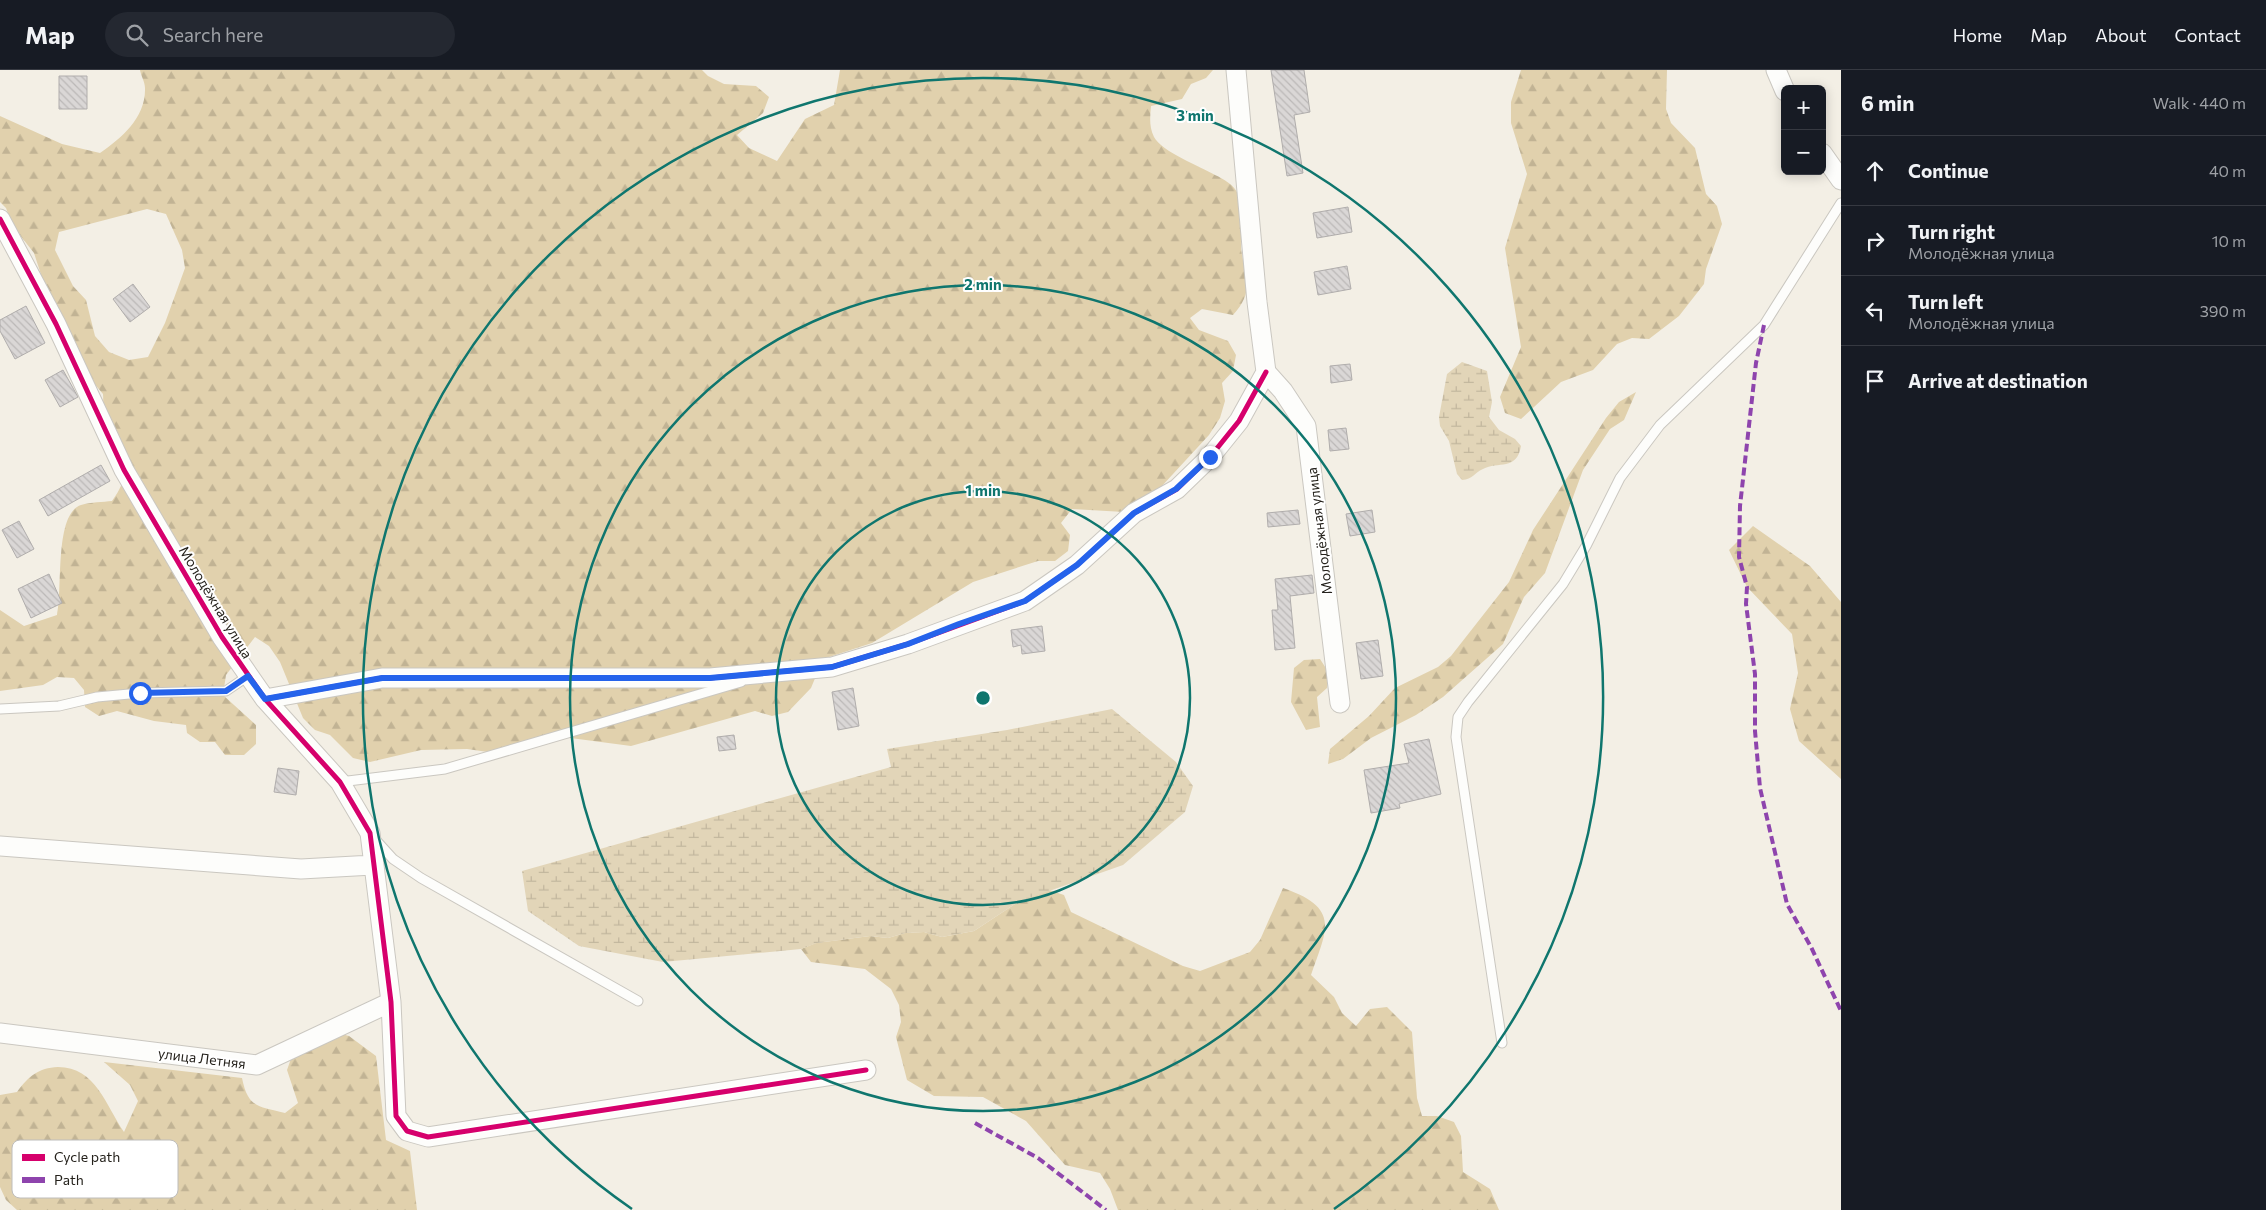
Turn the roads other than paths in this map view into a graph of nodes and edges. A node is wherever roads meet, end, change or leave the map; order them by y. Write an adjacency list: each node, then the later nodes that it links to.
1 (1236, 70): 8 (street)
2 (1776, 70): 3 (street)
3 (1782, 85)
4 (1826, 158): 5 (street)
5 (1841, 180)
6 (1841, 203): 21 (lane)
7 (0, 219): 10 (street, Молодёжная улица)
8 (1266, 372): 9 (street); 12 (street, Молодёжная улица)
9 (774, 672): 11 (street); 14 (lane)
10 (248, 676): 11 (street, Молодёжная улица); 13 (lane)
11 (265, 699): 14 (street, Молодёжная улица)
12 (1340, 703)
13 (0, 709)
14 (340, 782): 15 (street, Молодёжная улица)
15 (370, 833): 17 (street); 18 (lane)
16 (0, 846): 17 (street)
17 (373, 865): 19 (street)
18 (638, 1001)
19 (391, 1002): 20 (street, улица Летняя); 22 (street)
20 (0, 1033)
21 (1502, 1043)
22 (866, 1070)

